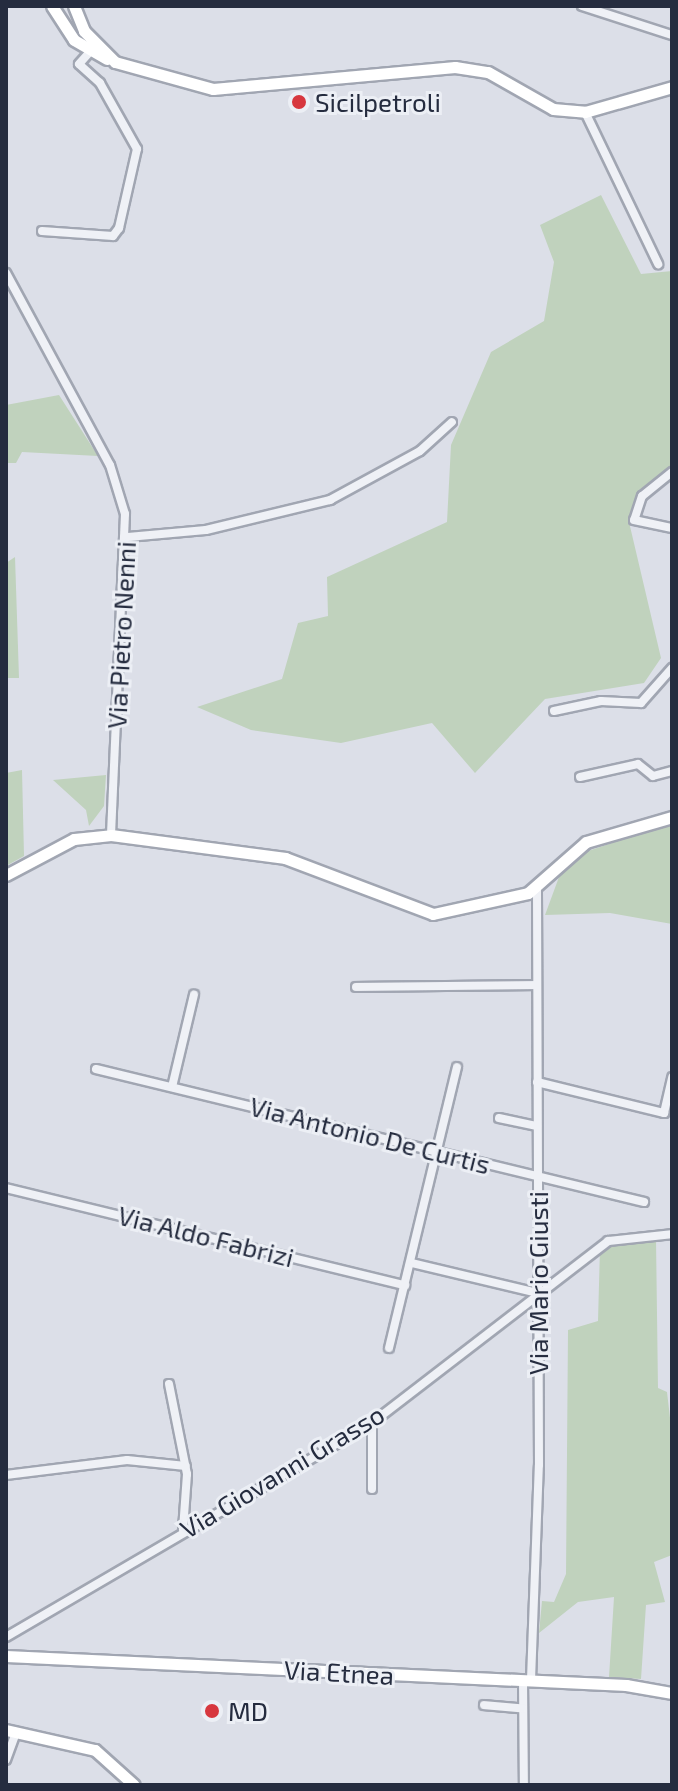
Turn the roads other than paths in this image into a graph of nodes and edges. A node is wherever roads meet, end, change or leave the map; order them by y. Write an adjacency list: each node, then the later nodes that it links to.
1 (52, 6): 5 (main road)
2 (74, 6): 5 (main road)
3 (582, 6): 4 (street)
4 (672, 35)
5 (91, 49): 7 (main road); 8 (street)
6 (672, 87): 7 (main road)
7 (585, 112): 9 (street)
8 (42, 231)
9 (658, 264)
10 (6, 273): 11 (street, Via Pietro Nenni)
11 (13, 288): 12 (street); 16 (street, Via Pietro Nenni)
12 (6, 298)
13 (452, 422): 16 (street)
14 (672, 472): 15 (street)
15 (672, 528)
16 (128, 537): 22 (street, Via Pietro Nenni)
17 (672, 668): 18 (street)
18 (554, 711)
19 (672, 771): 20 (street)
20 (580, 777)
21 (672, 817): 24 (main road)
22 (111, 835): 23 (main road); 24 (main road)
23 (6, 875)
24 (537, 886): 25 (street, Via Mario Giusti)
25 (536, 985): 26 (street); 31 (street, Via Mario Giusti)
26 (356, 987)
27 (194, 995): 32 (street)
28 (457, 1067): 36 (street)
29 (96, 1069): 32 (street, Via Antonio De Curtis)
30 (672, 1077): 33 (street)
31 (537, 1082): 33 (street); 35 (street, Via Mario Giusti)
32 (172, 1087): 36 (street, Via Antonio De Curtis)
33 (668, 1114)
34 (499, 1118): 35 (street)
35 (537, 1126): 37 (street, Via Mario Giusti)
36 (436, 1151): 37 (street, Via Antonio De Curtis); 41 (street)
37 (537, 1176): 39 (street, Via Antonio De Curtis); 43 (street, Via Mario Giusti)
38 (6, 1188): 42 (street, Via Aldo Fabrizi)
39 (644, 1202)
40 (672, 1234): 43 (street, Via Giovanni Grasso)
41 (412, 1263): 42 (street); 43 (street)
42 (405, 1285): 44 (street)
43 (538, 1293): 46 (street, Via Giovanni Grasso); 53 (street, Via Mario Giusti)
44 (389, 1348)
45 (169, 1384): 47 (street)
46 (372, 1423): 49 (street); 50 (street, Via Giovanni Grasso)
47 (186, 1466): 48 (street); 50 (street)
48 (6, 1475)
49 (372, 1489)
50 (183, 1530): 51 (street, Via Giovanni Grasso)
51 (6, 1637)
52 (6, 1656): 53 (main road, Via Etnea)
53 (527, 1680): 54 (main road, Via Etnea); 56 (street, Via Mario Giusti)
54 (672, 1693)
55 (484, 1705): 56 (street)
56 (522, 1708): 60 (street, Via Mario Giusti)
57 (11, 1731): 58 (street); 59 (main road)
58 (6, 1760)
59 (134, 1785)
60 (524, 1785)

